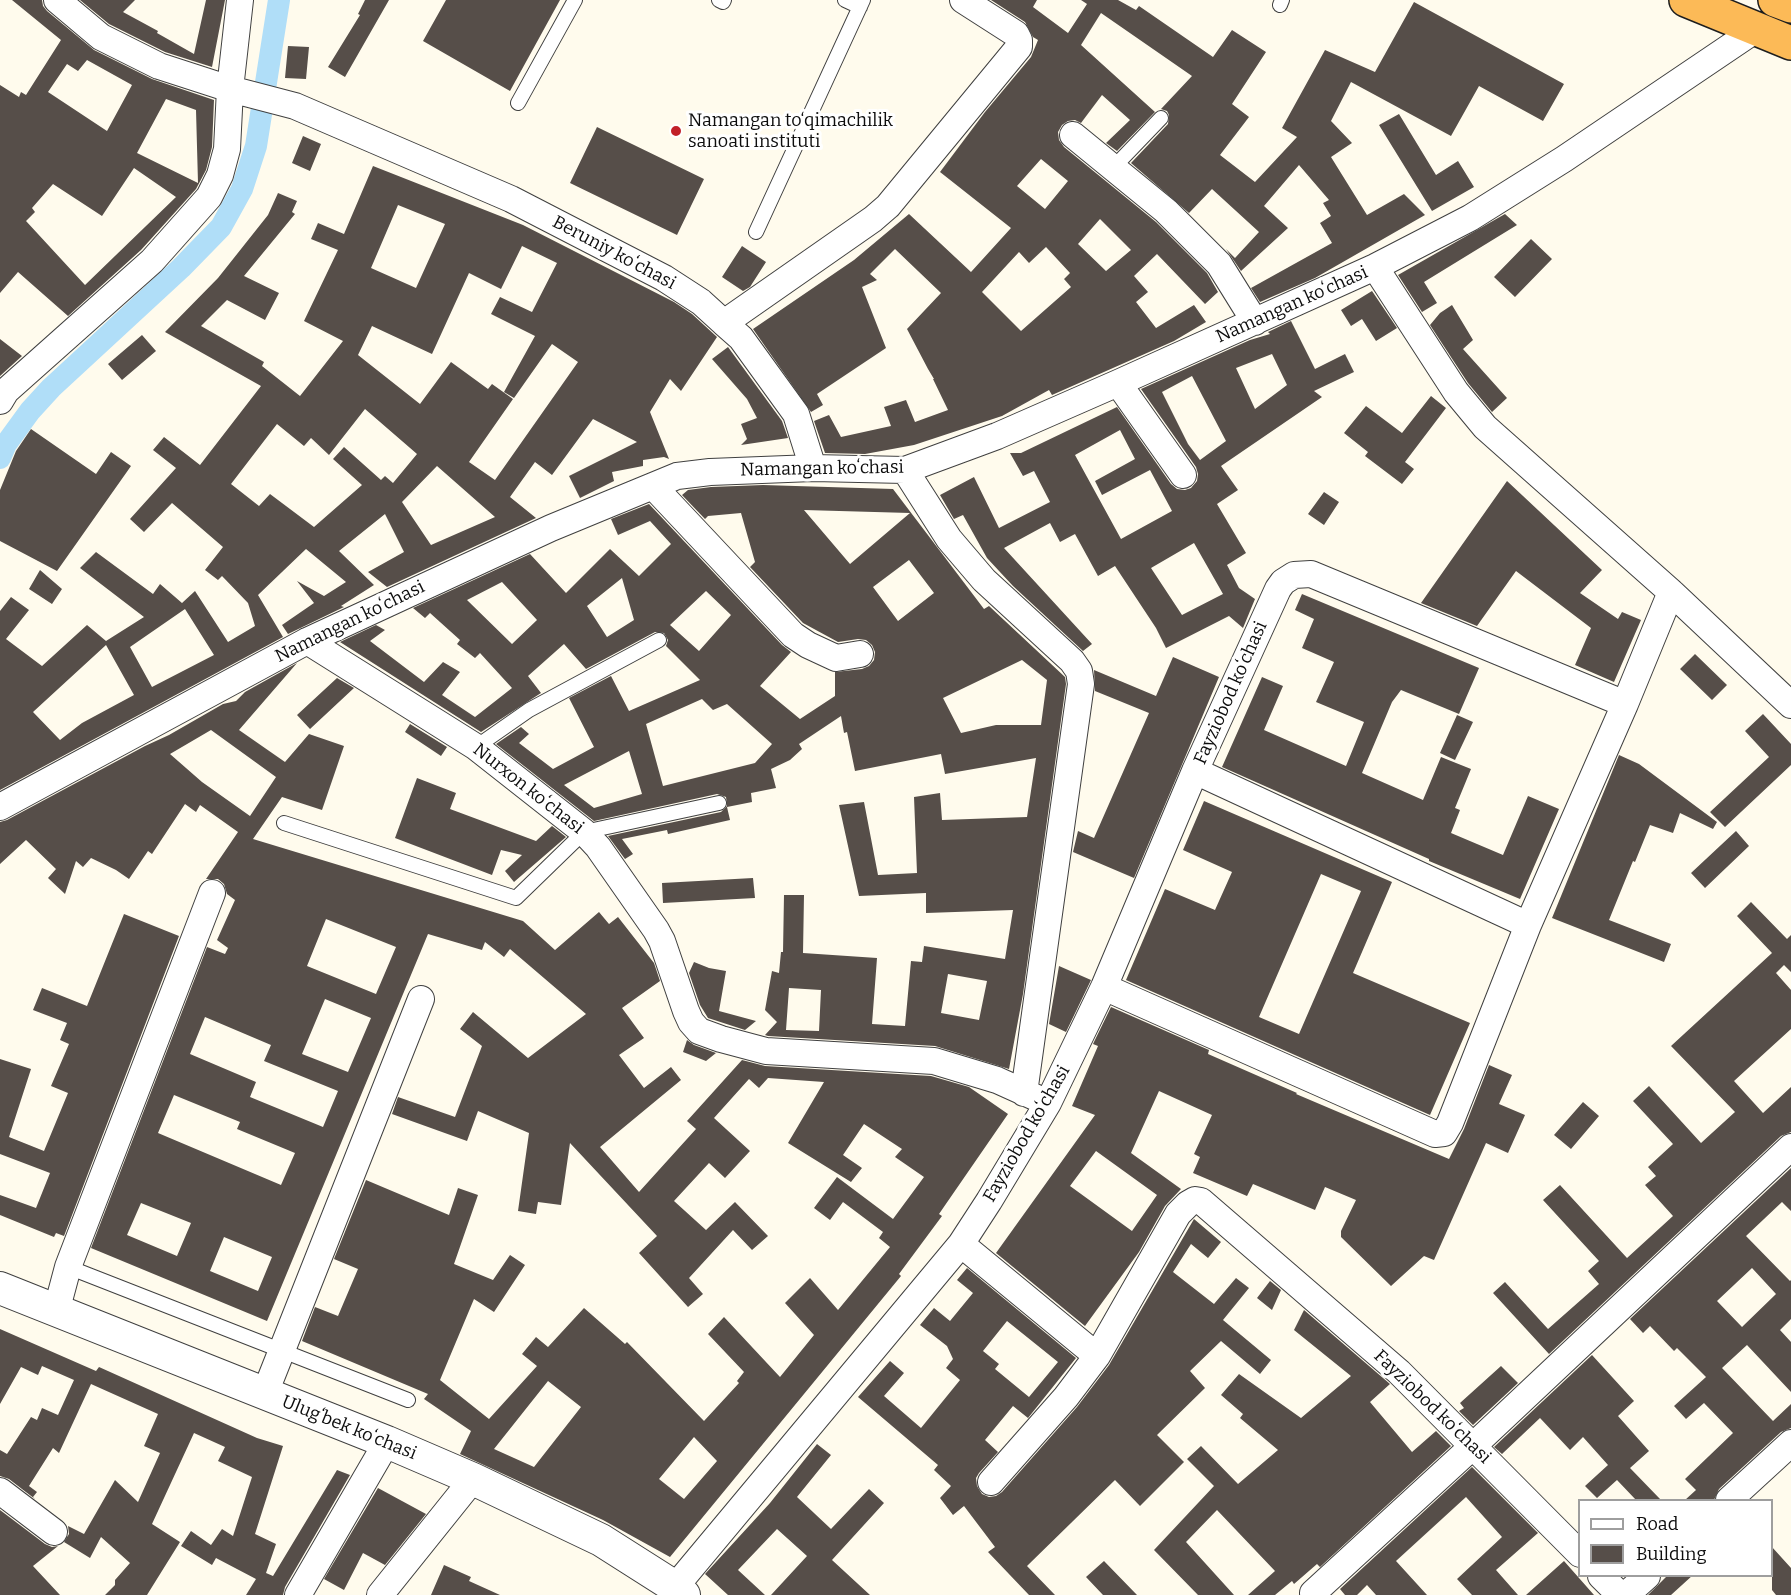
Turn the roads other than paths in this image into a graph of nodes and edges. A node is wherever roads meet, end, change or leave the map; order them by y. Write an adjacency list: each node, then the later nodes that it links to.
1 (57, 0): 14 (street, Beruniy koʻchasi)
2 (240, 0): 14 (street)
3 (575, 0): 15 (lane)
4 (719, 0): 5 (lane)
5 (724, 0)
6 (845, 0): 10 (lane)
7 (963, 0): 22 (street)
8 (1686, 0): 12 (highway)
9 (1775, 0): 11 (highway)
10 (862, 3): 19 (lane)
11 (1791, 6)
12 (1755, 30): 13 (highway); 20 (street, Namangan koʻchasi)
13 (1791, 43)
14 (239, 91): 22 (street, Beruniy koʻchasi); 24 (street)
15 (518, 103)
16 (1161, 118): 18 (lane)
17 (1073, 135): 18 (street)
18 (1114, 167): 21 (street)
19 (756, 232)
20 (1375, 267): 21 (street, Namangan koʻchasi); 29 (street)
21 (1255, 322): 23 (street, Namangan koʻchasi)
22 (724, 323): 25 (street, Beruniy koʻchasi)
23 (1118, 383): 26 (street, Namangan koʻchasi); 27 (street)
24 (0, 401)
25 (813, 468): 26 (street, Namangan koʻchasi); 28 (street, Namangan koʻchasi)
26 (905, 470): 45 (street)
27 (1183, 475)
28 (653, 486): 31 (street, Namangan koʻchasi); 32 (street)
29 (1671, 591): 33 (street); 34 (street)
30 (659, 640): 35 (lane)
31 (307, 641): 35 (street, Nurxon koʻchasi); 38 (street, Namangan koʻchasi)
32 (860, 654)
33 (1625, 704): 36 (street, Fayziobod koʻchasi); 42 (street)
34 (1791, 705)
35 (476, 747): 40 (street, Nurxon koʻchasi)
36 (1195, 771): 42 (street); 43 (street, Fayziobod koʻchasi)
37 (719, 803): 40 (lane)
38 (0, 807)
39 (284, 823): 40 (lane)
40 (584, 832): 45 (street, Nurxon koʻchasi)
41 (212, 893): 49 (street)
42 (1528, 925): 43 (street)
43 (1104, 987): 46 (street, Fayziobod koʻchasi)
44 (421, 999): 52 (street)
45 (1024, 1093): 46 (street, Nurxon koʻchasi)
46 (1048, 1102): 48 (street, Fayziobod koʻchasi)
47 (1791, 1147): 58 (street)
48 (961, 1244): 53 (street); 67 (street, Fayziobod koʻchasi)
49 (68, 1268): 51 (street); 52 (lane)
50 (0, 1288): 51 (street, Ulugʻbek koʻchasi)
51 (56, 1312): 54 (street, Ulugʻbek koʻchasi)
52 (281, 1350): 54 (street); 55 (lane)
53 (1097, 1356): 58 (street, Fayziobod koʻchasi); 60 (street)
54 (265, 1394): 56 (street, Ulugʻbek koʻchasi)
55 (408, 1400)
56 (387, 1442): 59 (street, Ulugʻbek koʻchasi); 69 (street)
57 (1791, 1443): 62 (street)
58 (1473, 1446): 64 (street, Fayziobod koʻchasi); 68 (street)
59 (473, 1479): 67 (street, Ulugʻbek koʻchasi); 70 (street)
60 (991, 1482)
61 (0, 1491): 63 (street)
62 (1730, 1499)
63 (54, 1532)
64 (1578, 1552)
65 (1603, 1577): 71 (street)
66 (1645, 1577): 72 (street)
67 (680, 1591)
68 (1313, 1593)
69 (298, 1595)
70 (380, 1595)
71 (1620, 1595)
72 (1626, 1595)

